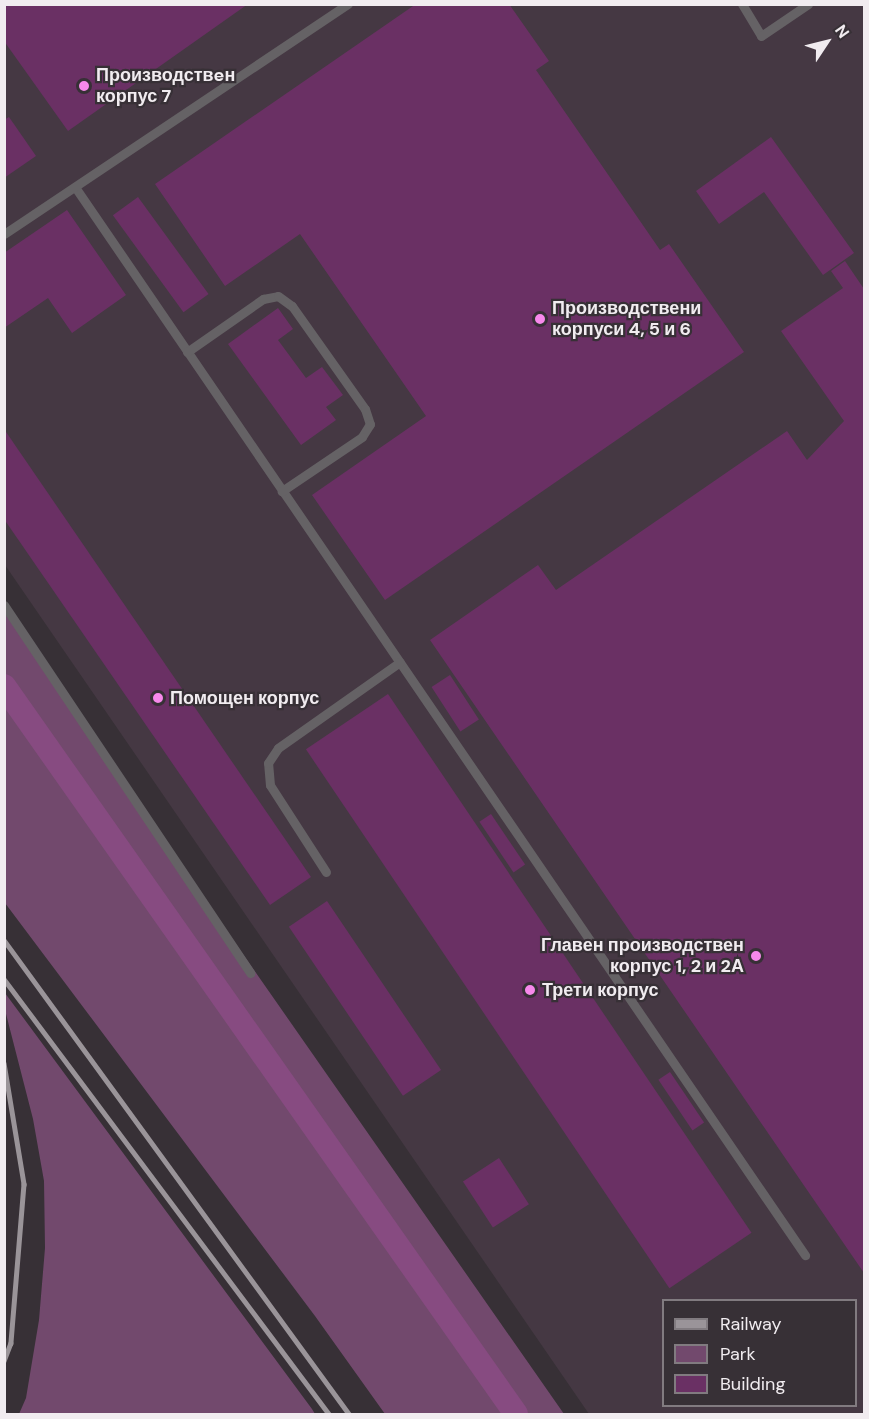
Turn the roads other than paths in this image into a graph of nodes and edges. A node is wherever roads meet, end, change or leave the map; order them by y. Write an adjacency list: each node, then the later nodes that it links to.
1 (348, 4): 4 (lane)
2 (742, 4): 3 (lane)
3 (808, 4)
4 (75, 187): 5 (lane); 6 (lane)
5 (4, 234)
6 (187, 352): 7 (lane); 7 (lane)
7 (282, 491): 9 (lane)
8 (4, 605): 11 (lane)
9 (400, 662): 10 (lane); 12 (lane)
10 (326, 872)
11 (250, 973)
12 (805, 1255)

